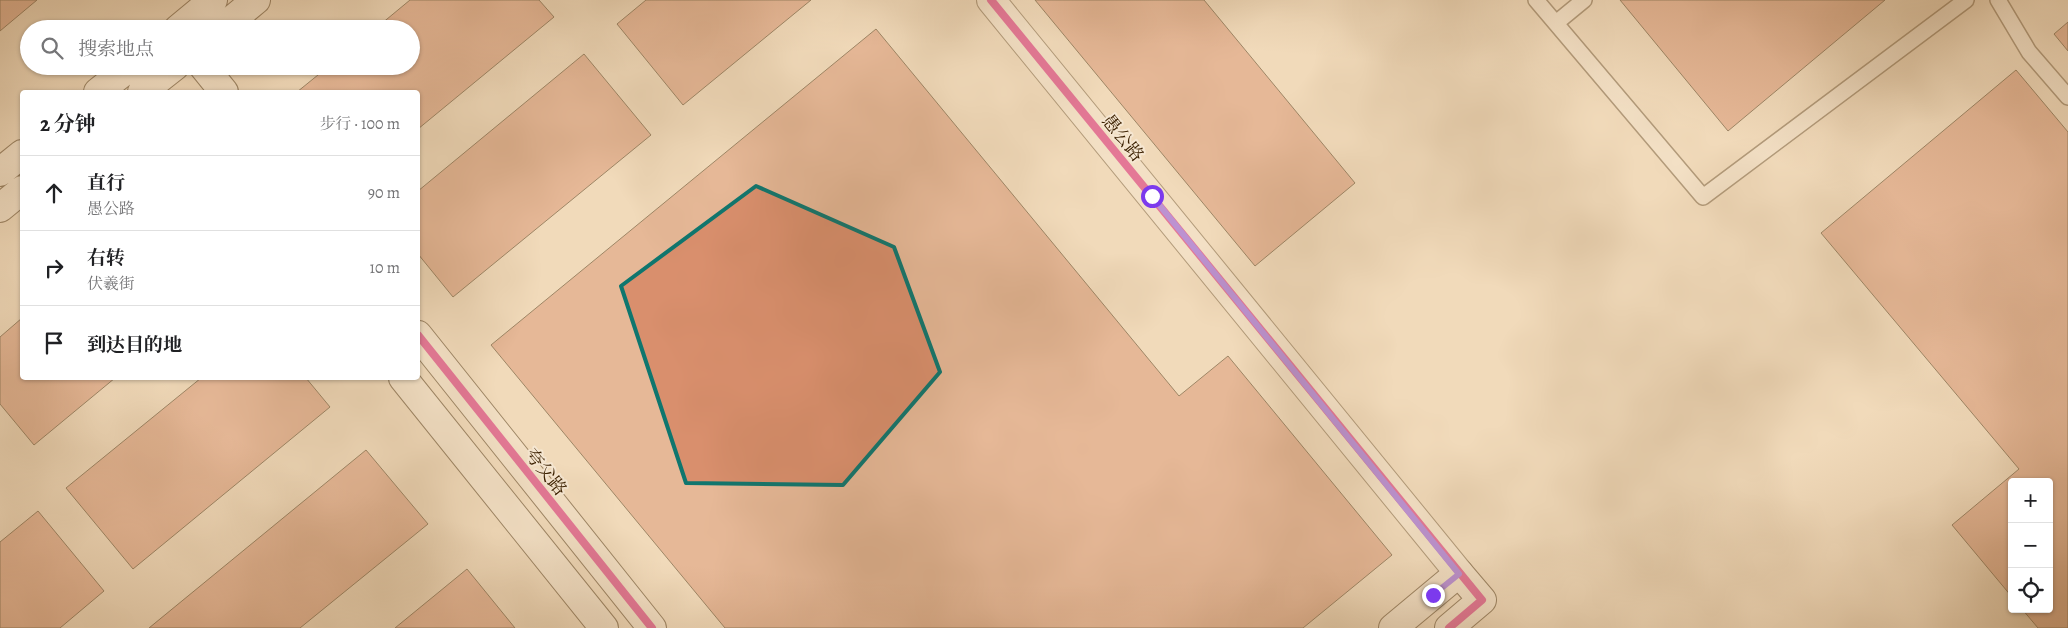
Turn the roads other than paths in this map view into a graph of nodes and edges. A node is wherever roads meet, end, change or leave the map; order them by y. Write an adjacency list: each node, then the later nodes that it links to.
1 (214, 0): 8 (street)
2 (256, 0): 9 (street)
3 (991, 0): 22 (street, 愚公路)
4 (1536, 0): 10 (lane)
5 (1584, 0): 10 (lane)
6 (1966, 0): 10 (lane)
7 (1998, 0): 15 (lane)
8 (189, 20)
9 (231, 20)
10 (1556, 23)
11 (120, 75): 13 (street)
12 (210, 75): 14 (street)
13 (101, 90)
14 (222, 90)
15 (2068, 98)
16 (20, 156): 17 (street)
17 (0, 172)
18 (20, 192): 19 (street)
19 (0, 208)
20 (420, 338): 24 (street, 夸父路)
21 (405, 380): 23 (street)
22 (1459, 574): 25 (street); 26 (street, 愚公路)
23 (604, 628)
24 (652, 628)
25 (1393, 628)
26 (1449, 628)

